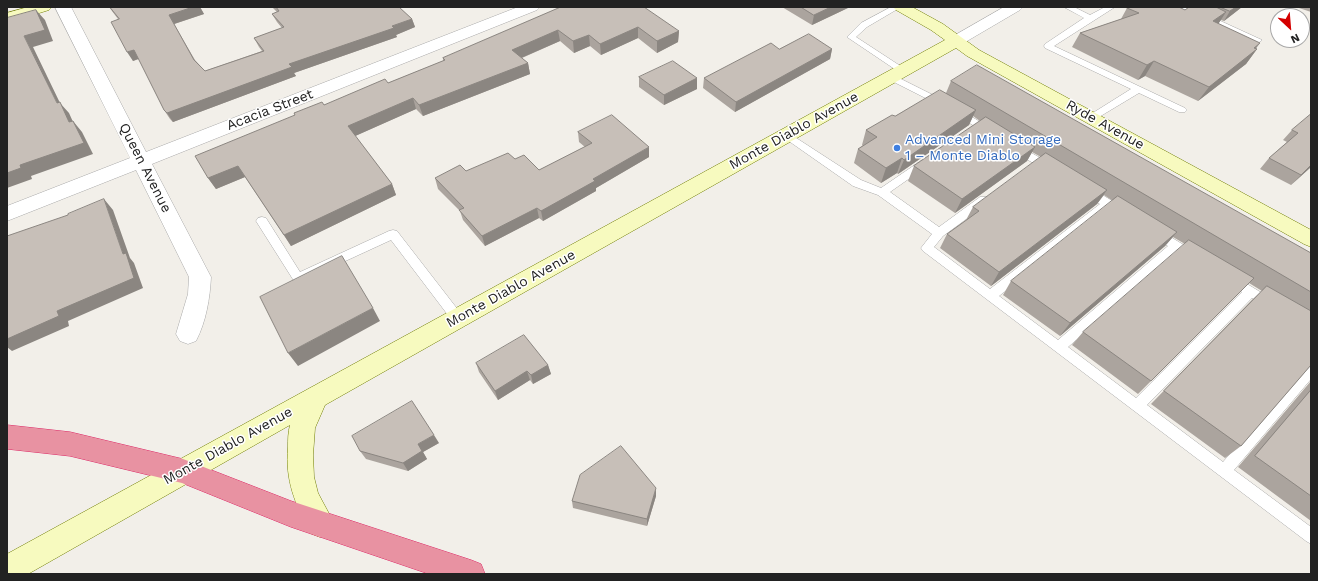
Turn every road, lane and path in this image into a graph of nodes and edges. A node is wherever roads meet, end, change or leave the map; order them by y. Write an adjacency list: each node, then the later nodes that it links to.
1 (44, 7): 10 (street)
2 (63, 7): 21 (street, Queen Avenue)
3 (532, 7): 21 (street, Acacia Street)
4 (897, 7): 14 (lane)
5 (901, 7): 13 (street, Ryde Avenue)
6 (1015, 7): 13 (street, Monte Diablo Avenue)
7 (1068, 7): 11 (lane)
8 (1111, 7): 11 (lane)
9 (1183, 7): 12 (lane)
10 (7, 18)
11 (1090, 18): 15 (lane)
12 (1258, 40)
13 (956, 41): 14 (street, Monte Diablo Avenue); 17 (street, Ryde Avenue)
14 (896, 74): 18 (street, Monte Diablo Avenue); 20 (lane)
15 (1139, 89): 16 (lane); 17 (lane)
16 (1182, 110)
17 (1091, 118): 33 (street, Ryde Avenue)
18 (787, 135): 25 (lane); 40 (street, Monte Diablo Avenue)
19 (934, 156): 25 (lane)
20 (1037, 160): 22 (lane); 23 (lane)
21 (142, 161): 28 (street, Acacia Street); 41 (street, Queen Avenue)
22 (1025, 170)
23 (1057, 172)
24 (1076, 184): 27 (lane)
25 (882, 192): 32 (lane)
26 (994, 192): 32 (lane)
27 (1108, 204): 30 (lane); 38 (lane)
28 (7, 214)
29 (262, 221): 40 (lane)
30 (1135, 221)
31 (1149, 229): 34 (lane)
32 (939, 233): 38 (lane)
33 (1311, 239)
34 (1176, 246): 35 (lane); 42 (lane)
35 (1203, 262)
36 (1224, 275): 37 (lane)
37 (1251, 291): 39 (lane); 45 (lane)
38 (990, 296): 42 (lane)
39 (1278, 308)
40 (458, 319): 44 (street, Monte Diablo Avenue)
41 (188, 334)
42 (1059, 348): 45 (lane)
43 (1311, 370): 48 (lane)
44 (317, 397): 47 (street, Monte Diablo Avenue); 49 (street)
45 (1137, 406): 48 (lane)
46 (7, 436): 47 (highway)
47 (183, 471): 49 (highway); 51 (street, Monte Diablo Avenue)
48 (1224, 471): 50 (lane)
49 (320, 524): 52 (highway)
50 (1311, 536)
51 (7, 570)
52 (471, 574)

